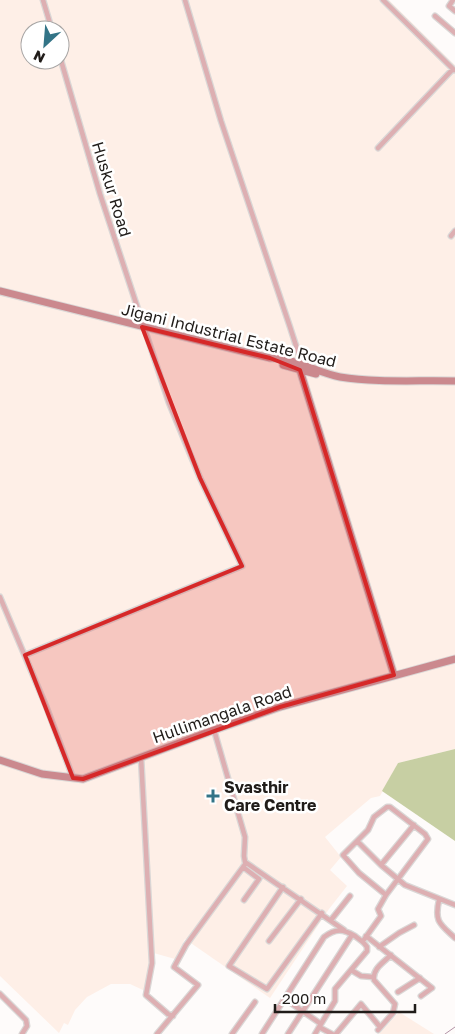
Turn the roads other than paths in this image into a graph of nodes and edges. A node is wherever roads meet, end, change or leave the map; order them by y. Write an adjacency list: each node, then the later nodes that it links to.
1 (43, 0): 7 (street)
2 (185, 0): 16 (street)
3 (383, 0): 10 (street)
4 (454, 0): 5 (street)
5 (455, 11)
6 (435, 16): 8 (street)
7 (49, 20)
8 (455, 32)
9 (64, 70): 15 (street, Huskur Road)
10 (454, 70): 11 (street)
11 (378, 148)
12 (455, 231): 13 (street)
13 (451, 236)
14 (0, 291): 15 (street, Jigani Industrial Estate Road)
15 (142, 327): 16 (street, Jigani Industrial Estate Road); 19 (street, Huskur Road)
16 (300, 367): 17 (street, Jigani Industrial Estate Road); 21 (street)
17 (455, 381)
18 (0, 597): 19 (street)
19 (25, 655): 25 (street)
20 (455, 659): 21 (street, Hullimangala Road)
21 (394, 675): 22 (street, Hullimangala Road)
22 (214, 730): 23 (street, Hullimangala Road); 28 (street)
23 (141, 756): 25 (street, Hullimangala Road); 58 (street)
24 (0, 760): 25 (street, Hullimangala Road)
25 (73, 778)
26 (414, 825): 27 (street); 29 (street); 30 (street)
27 (357, 841): 29 (street); 32 (street)
28 (245, 865): 31 (street); 35 (street); 58 (street)
29 (381, 865): 30 (street)
30 (398, 880): 32 (street); 36 (street)
31 (282, 887): 34 (street); 38 (street)
32 (386, 895): 43 (street)
33 (350, 896): 39 (street)
34 (300, 899): 38 (street); 45 (street)
35 (244, 900)
36 (439, 900): 37 (street); 44 (street)
37 (455, 905)
38 (322, 913): 39 (street)
39 (331, 920): 41 (street)
40 (414, 925): 47 (street)
41 (345, 930): 42 (street); 55 (street)
42 (352, 935): 46 (street); 57 (street)
43 (366, 936): 46 (street); 47 (street)
44 (455, 938)
45 (269, 941)
46 (363, 941): 49 (street)
47 (379, 947): 48 (street)
48 (390, 955): 50 (street); 51 (street)
49 (351, 970): 50 (street); 59 (street)
50 (373, 977): 66 (street)
51 (420, 978): 52 (street); 54 (street)
52 (398, 992)
53 (0, 994): 60 (street)
54 (421, 996)
55 (285, 998): 57 (street); 63 (street)
56 (255, 1002): 62 (street)
57 (303, 1011): 59 (street); 64 (street)
58 (173, 1016): 61 (street)
59 (320, 1025): 65 (street); 66 (street)
60 (22, 1034)
61 (157, 1034)
62 (232, 1034)
63 (262, 1034)
64 (288, 1034)
65 (315, 1034)
66 (334, 1034)

